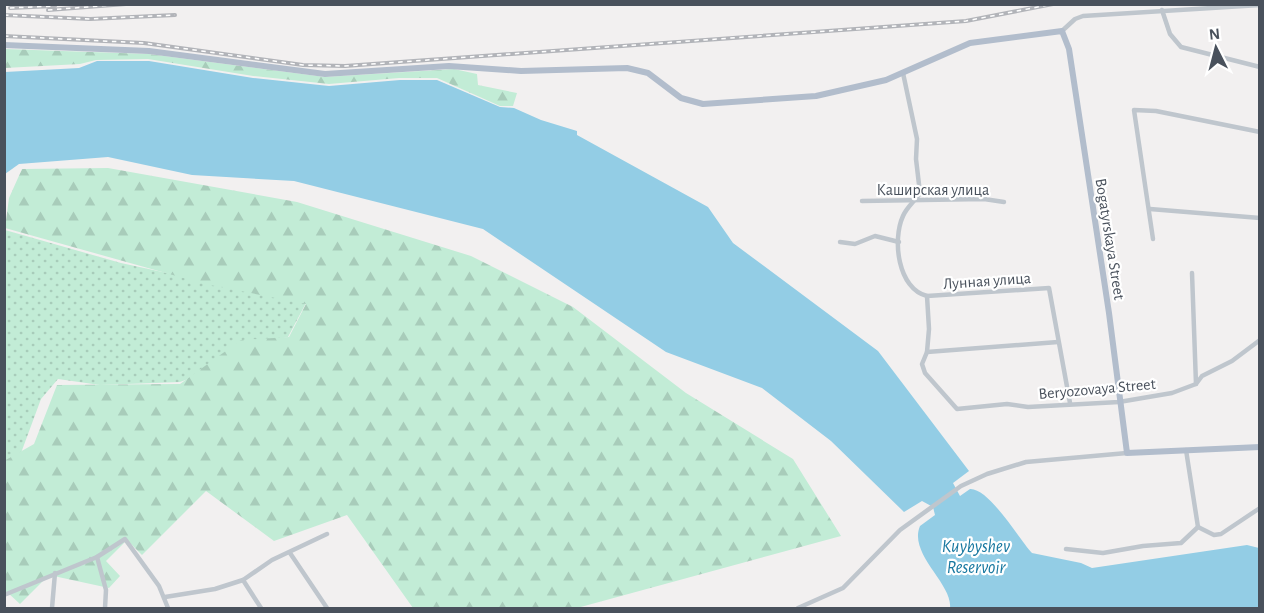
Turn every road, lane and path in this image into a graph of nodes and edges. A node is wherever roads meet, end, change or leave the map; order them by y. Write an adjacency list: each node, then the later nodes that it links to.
1 (1260, 5): 2 (street)
2 (1162, 10): 3 (street); 5 (street)
3 (1062, 31): 6 (main road); 22 (main road, Bogatyrskaya Street)
4 (4, 45): 6 (main road)
5 (1260, 67)
6 (903, 73): 8 (street)
7 (1260, 132): 11 (street)
8 (915, 200): 9 (street, Каширская улица); 10 (street, Каширская улица); 15 (street)
9 (862, 201)
10 (1004, 202)
11 (1150, 209): 12 (street); 13 (street)
12 (1260, 218)
13 (1153, 239)
14 (840, 242): 15 (street)
15 (899, 242): 17 (street)
16 (1192, 273): 21 (street)
17 (927, 296): 19 (street, Лунная улица); 20 (street)
18 (1260, 340): 21 (street, Beryozovaya Street)
19 (1058, 342): 20 (street); 23 (street)
20 (927, 352): 23 (street, Beryozovaya Street)
21 (1196, 384): 22 (street, Beryozovaya Street)
22 (1119, 402): 23 (street, Beryozovaya Street); 26 (main road, Bogatyrskaya Street)
23 (1070, 403)
24 (1260, 447): 25 (main road)
25 (1186, 450): 26 (main road); 28 (street)
26 (1127, 453): 42 (street)
27 (1260, 508): 28 (street)
28 (1198, 527): 30 (street)
29 (327, 534): 31 (street)
30 (1066, 549)
31 (290, 553): 34 (street); 41 (street)
32 (97, 556): 33 (street); 36 (street); 38 (street)
33 (55, 573): 35 (street); 37 (street)
34 (243, 580): 36 (street); 40 (street)
35 (4, 595)
36 (165, 597): 39 (street)
37 (52, 609)
38 (105, 609)
39 (168, 609)
40 (261, 609)
41 (327, 609)
42 (798, 609)

